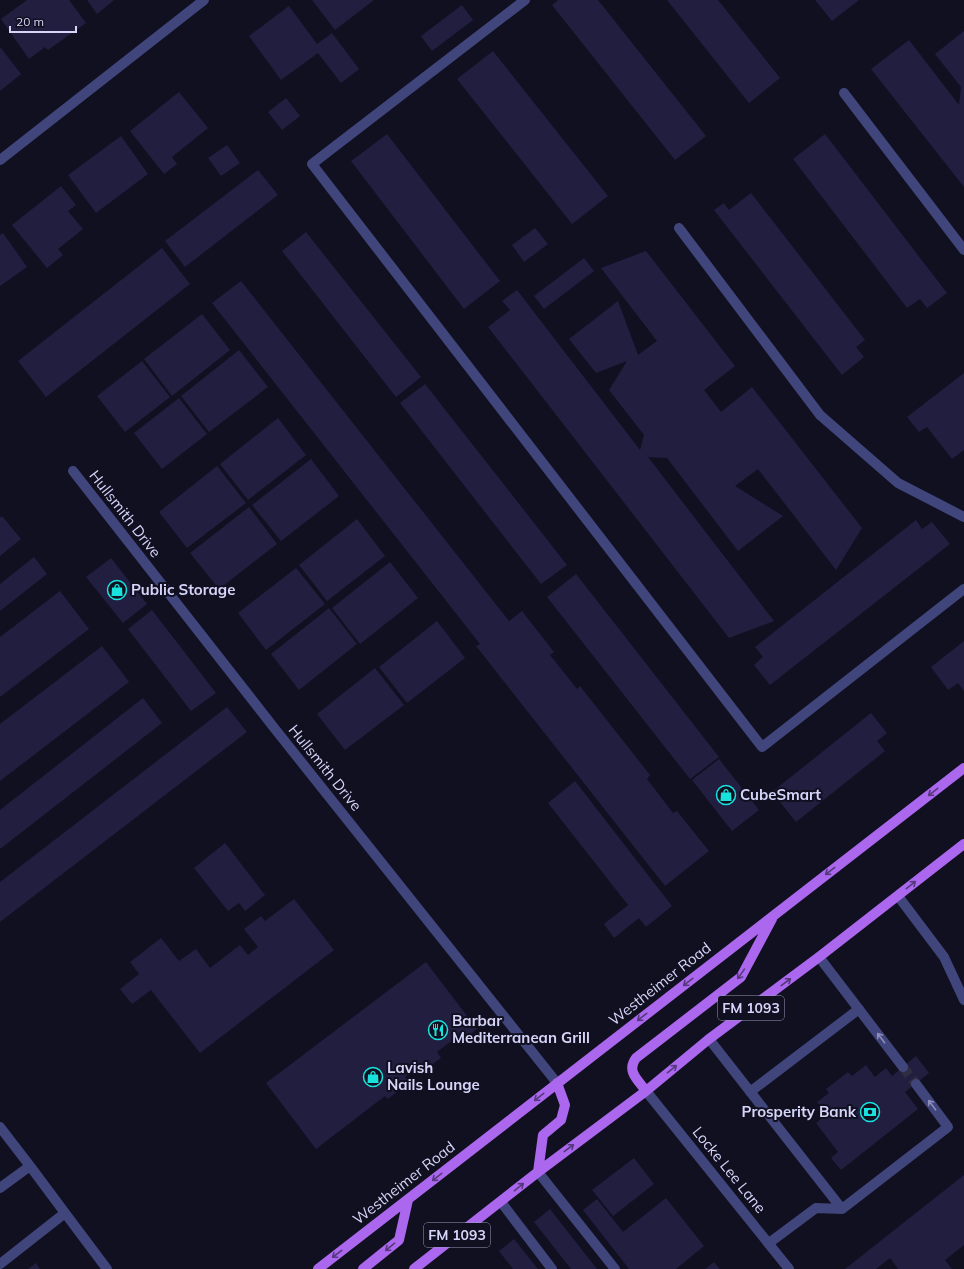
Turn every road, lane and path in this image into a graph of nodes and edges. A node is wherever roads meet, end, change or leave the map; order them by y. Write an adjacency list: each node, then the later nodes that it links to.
1 (204, 0): 4 (street)
2 (525, 0): 9 (street)
3 (844, 93): 6 (street)
4 (0, 160)
5 (679, 228): 8 (street)
6 (964, 250)
7 (72, 471): 19 (street, Hullsmith Drive)
8 (964, 517)
9 (964, 589)
10 (964, 768): 13 (main road, Westheimer Road, one-way to 13)
11 (964, 844): 12 (main road, FM 1093, one-way to 11)
12 (898, 896): 14 (main road, FM 1093); 15 (street)
13 (774, 915): 19 (main road, Westheimer Road, one-way to 19); 21 (main road, one-way to 21)
14 (819, 957): 16 (street); 17 (main road, FM 1093, one-way to 14)
15 (964, 1000)
16 (859, 1008): 18 (street, one-way to 16); 22 (street)
17 (709, 1039): 21 (main road, FM 1093, one-way to 17); 22 (street)
18 (903, 1067)
19 (557, 1083): 25 (main road); 27 (main road, Westheimer Road, one-way to 27)
20 (916, 1084): 29 (street, one-way to 20)
21 (646, 1091): 25 (main road, FM 1093, one-way to 21); 31 (street, Locke Lee Lane)
22 (750, 1092): 29 (street)
23 (0, 1127): 24 (street)
24 (30, 1166): 26 (street); 30 (street)
25 (538, 1172): 28 (main road, FM 1093, one-way to 25); 38 (street)
26 (0, 1188)
27 (408, 1200): 34 (main road, Westheimer Road, one-way to 34); 35 (main road, one-way to 35)
28 (501, 1202): 36 (main road, FM 1093); 37 (street)
29 (842, 1209): 31 (street)
30 (65, 1213): 32 (street); 33 (street)
31 (769, 1244): 39 (street, Locke Lee Lane)
32 (0, 1264)
33 (107, 1269)
34 (318, 1269)
35 (363, 1269)
36 (414, 1269)
37 (552, 1269)
38 (616, 1269)
39 (789, 1269)

